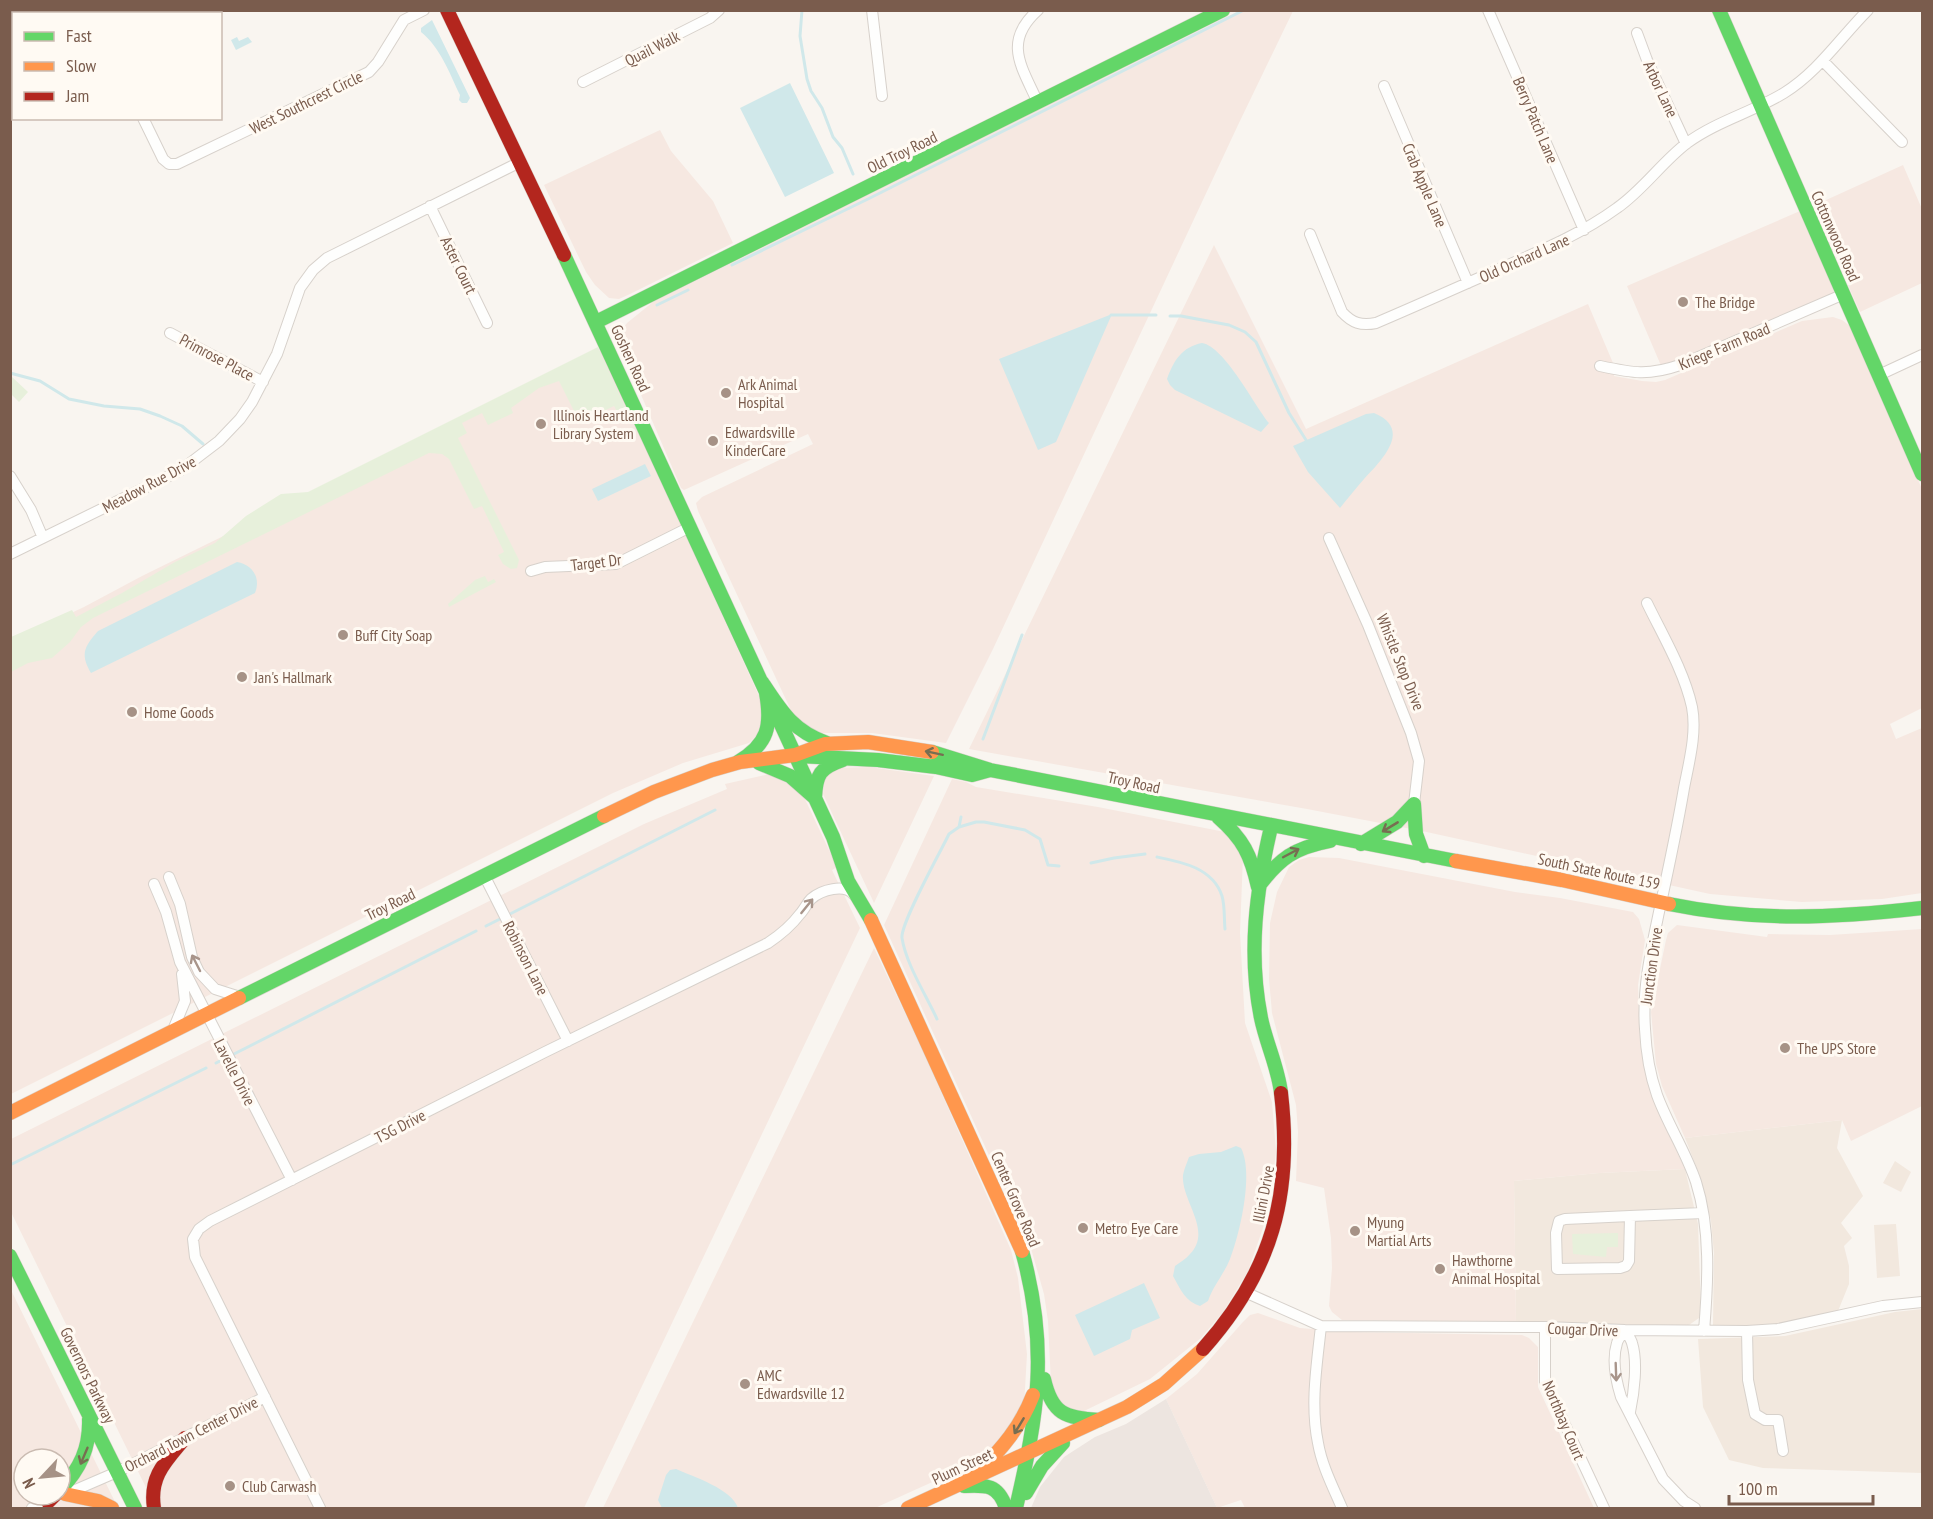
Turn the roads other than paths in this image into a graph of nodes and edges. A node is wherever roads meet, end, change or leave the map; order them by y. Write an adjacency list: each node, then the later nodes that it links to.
1 (424, 10): 10 (street, West Southcrest Circle)
2 (719, 10): 13 (street, Quail Walk)
3 (872, 10): 15 (street)
4 (1223, 10): 16 (main road, Old Troy Road)
5 (1488, 10): 23 (street, Berry Patch Lane)
6 (1719, 10): 17 (main road, Cottonwood Road)
7 (1868, 10): 12 (street, Old Orchard Lane)
8 (1038, 11): 16 (street)
9 (451, 14): 21 (main road, Goshen Road)
10 (402, 15): 18 (street, West Southcrest Circle)
11 (1637, 33): 20 (street, Arbor Lane)
12 (1822, 61): 17 (street, Old Orchard Lane); 19 (street)
13 (583, 82)
14 (1384, 86): 25 (street, Crab Apple Lane)
15 (882, 96)
16 (1038, 103): 27 (main road, Old Troy Road)
17 (1760, 105): 20 (street, Old Orchard Lane); 26 (main road, Cottonwood Road)
18 (144, 120)
19 (1902, 142)
20 (1686, 144): 23 (street, Old Orchard Lane)
21 (520, 162): 22 (street, Meadow Rue Drive); 27 (main road, Goshen Road)
22 (430, 206): 28 (street, Aster Court); 33 (street, Meadow Rue Drive)
23 (1584, 230): 25 (street, Old Orchard Lane)
24 (1310, 234): 25 (street, Old Orchard Lane)
25 (1468, 283)
26 (1844, 294): 31 (street, Kriege Farm Road); 32 (main road, Cottonwood Road)
27 (596, 322): 36 (main road, Goshen Road)
28 (487, 323)
29 (170, 333): 33 (street, Primrose Place)
30 (1923, 355): 32 (street)
31 (1600, 366)
32 (1879, 375): 34 (main road, Cottonwood Road)
33 (263, 382): 37 (street, Meadow Rue Drive)
34 (1923, 474)
35 (10, 477): 37 (street)
36 (690, 527): 40 (street, Target Dr); 42 (main road, Goshen Road)
37 (43, 538): 39 (street, Meadow Rue Drive)
38 (1329, 538): 50 (street, Whistle Stop Drive)
39 (10, 554)
40 (531, 571)
41 (1647, 603): 61 (street, Junction Drive)
42 (763, 685): 43 (main road); 44 (main road, Goshen Road); 47 (main road)
43 (827, 743): 44 (main road, Troy Road); 48 (main road, Troy Road, one-way to 43)
44 (794, 755): 45 (main road, Troy Road); 46 (main road, Troy Road); 49 (main road, Center Grove Road)
45 (847, 759): 48 (main road, Troy Road); 49 (main road)
46 (750, 761): 47 (main road, Troy Road); 49 (main road)
47 (734, 764): 57 (main road, Troy Road)
48 (990, 770): 51 (main road, Troy Road)
49 (815, 798): 53 (main road, Center Grove Road)
50 (1414, 804): 55 (main road, one-way to 55); 56 (main road, Whistle Stop Drive)
51 (1216, 815): 52 (main road, Troy Road); 60 (main road)
52 (1271, 827): 54 (main road, South State Route 159); 60 (main road, Illini Drive)
53 (833, 837): 62 (main road, Center Grove Road); 64 (main road, Center Grove Road)
54 (1338, 839): 55 (main road, South State Route 159); 60 (main road, one-way to 54)
55 (1361, 844): 56 (main road, South State Route 159)
56 (1424, 856): 61 (main road, South State Route 159)
57 (484, 876): 66 (main road, Troy Road); 69 (street, Robinson Lane)
58 (169, 877): 66 (street, one-way to 58)
59 (154, 884): 65 (street, Lavelle Drive)
60 (1258, 887): 75 (main road, Illini Drive)
61 (1662, 902): 63 (main road, South State Route 159); 72 (street, Junction Drive)
62 (862, 908): 64 (main road, Center Grove Road); 69 (street, TSG Drive, one-way to 62)
63 (1923, 908)
64 (872, 921): 82 (main road, Center Grove Road)
65 (180, 962): 67 (street, Lavelle Drive); 68 (street, Lavelle Drive)
66 (240, 997): 67 (main road, Troy Road)
67 (205, 1014): 68 (main road, Troy Road); 71 (street, Lavelle Drive)
68 (173, 1030): 70 (main road, Troy Road)
69 (568, 1041): 71 (street, TSG Drive)
70 (12, 1111)
71 (292, 1180): 83 (street, TSG Drive)
72 (1702, 1213): 73 (street); 80 (street, Junction Drive)
73 (1630, 1216): 73 (street)
74 (10, 1256): 85 (main road, Governors Parkway)
75 (1247, 1293): 77 (street, Cougar Drive); 86 (main road, Illini Drive)
76 (1923, 1302): 81 (street, Cougar Drive)
77 (1321, 1326): 78 (street, Cougar Drive); 102 (street)
78 (1545, 1327): 79 (street, Cougar Drive); 103 (street, Northbay Court)
79 (1625, 1330): 80 (street, Cougar Drive); 84 (street); 84 (street, one-way to 84)
80 (1704, 1331): 81 (street, Cougar Drive)
81 (1747, 1331): 88 (street)
82 (1040, 1366): 86 (main road); 89 (main road, Center Grove Road); 92 (main road, one-way to 92)
83 (265, 1397): 87 (street, Orchard Town Center Drive); 98 (street, TSG Drive)
84 (1630, 1412): 104 (street)
85 (89, 1415): 90 (main road, Governors Parkway); 91 (main road, one-way to 91)
86 (1102, 1420): 89 (main road, Illini Drive); 101 (main road)
87 (184, 1438): 90 (street, Orchard Town Center Drive); 97 (main road)
88 (1783, 1451)
89 (1029, 1453): 92 (main road, Plum Street); 101 (main road, Center Grove Road)
90 (117, 1472): 93 (street, Orchard Town Center Drive); 96 (main road, Governors Parkway)
91 (72, 1477)
92 (963, 1484): 99 (main road, Plum Street); 100 (main road)
93 (72, 1489)
94 (72, 1497): 95 (main road)
95 (112, 1509)
96 (135, 1509)
97 (154, 1509)
98 (320, 1509)
99 (908, 1509)
100 (1006, 1509)
101 (1018, 1509)
102 (1342, 1509)
103 (1604, 1509)
104 (1695, 1509)

